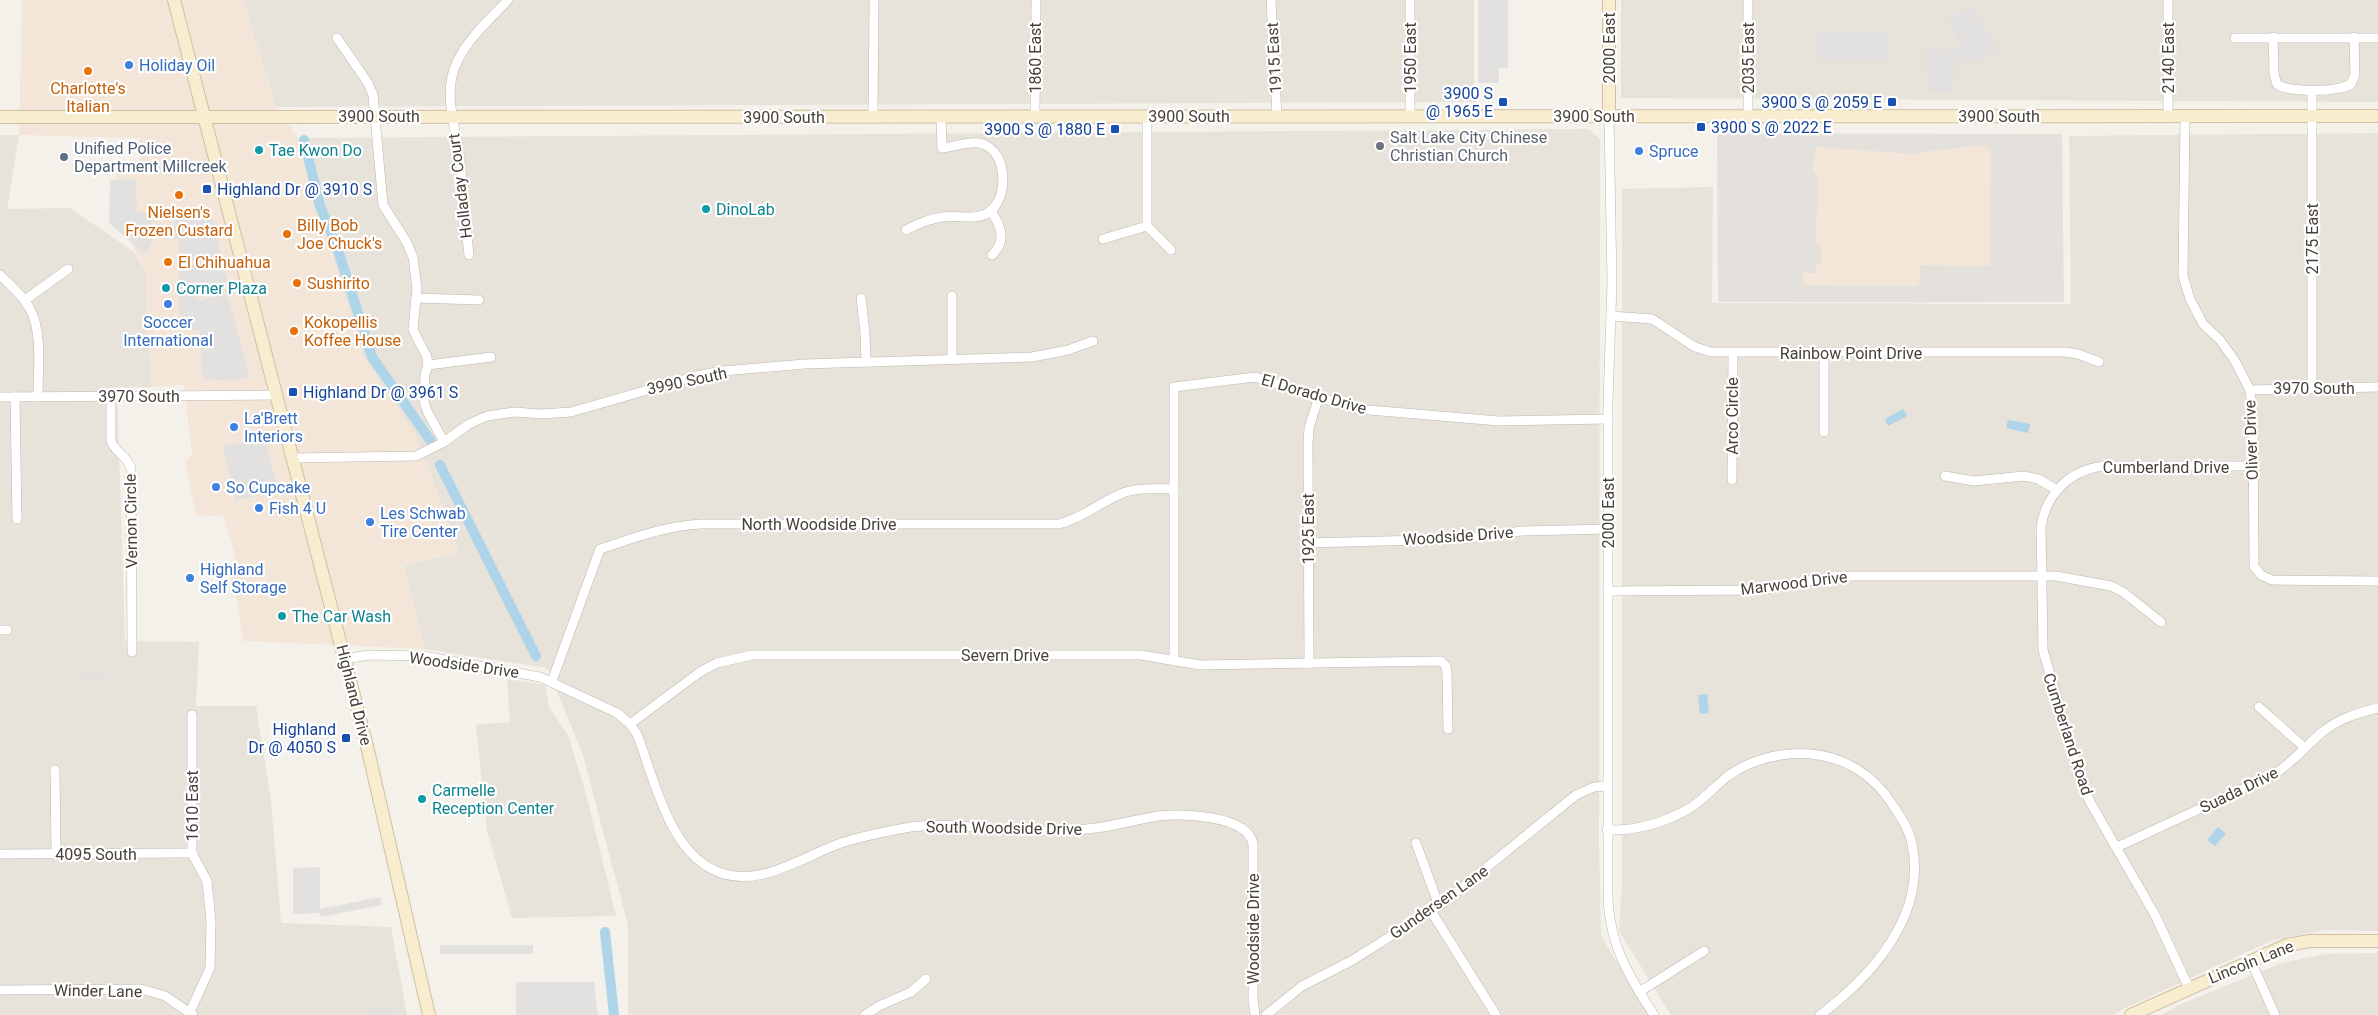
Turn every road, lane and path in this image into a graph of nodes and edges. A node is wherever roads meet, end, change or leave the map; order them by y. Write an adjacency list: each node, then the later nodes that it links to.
1 (174, 0): 28 (main road, Highland Drive)
2 (508, 0): 17 (street, Holladay Court)
3 (874, 0): 18 (street)
4 (1036, 0): 29 (street, 1860 East)
5 (1271, 0): 21 (street, 1915 East)
6 (1410, 0): 22 (street, 1950 East)
7 (1608, 0): 23 (main road, 2000 East)
8 (1748, 0): 24 (street, 2035 East)
9 (2168, 0): 30 (street, 2140 East)
10 (2273, 37): 11 (street); 13 (street); 15 (street)
11 (2354, 37): 14 (street); 15 (street)
12 (337, 38): 16 (street)
13 (2235, 38)
14 (2378, 38)
15 (2312, 91): 25 (street, 2175 East)
16 (376, 116): 17 (main road, 3900 South); 28 (main road, 3900 South); 42 (street)
17 (451, 116): 18 (main road, 3900 South); 37 (street, Holladay Court)
18 (873, 116): 19 (main road, 3900 South)
19 (941, 116): 29 (main road, 3900 South); 32 (street)
20 (1147, 116): 21 (main road, 3900 South); 29 (main road, 3900 South); 33 (street)
21 (1277, 116): 22 (main road, 3900 South)
22 (1410, 116): 23 (main road, 3900 South)
23 (1609, 116): 24 (main road, 3900 South); 46 (street, 2000 East)
24 (1748, 116): 30 (main road, 3900 South)
25 (2312, 116): 26 (main road, 3900 South); 31 (main road, 3900 South); 55 (street, 2175 East)
26 (2378, 116)
27 (0, 117): 28 (main road, 3900 South)
28 (205, 117): 58 (main road, Highland Drive)
29 (1035, 117)
30 (2168, 117): 31 (main road, 3900 South)
31 (2185, 117): 57 (street, Oliver Drive)
32 (991, 211): 34 (street); 38 (street)
33 (1147, 226): 35 (street); 36 (street)
34 (906, 230)
35 (1102, 239)
36 (1171, 250)
37 (469, 255)
38 (992, 255)
39 (68, 269): 44 (street)
40 (0, 275): 44 (street)
41 (952, 296): 51 (street)
42 (416, 298): 45 (street); 54 (street)
43 (861, 298): 52 (street)
44 (24, 300): 62 (street)
45 (479, 300)
46 (1611, 316): 48 (street, Rainbow Point Drive); 64 (street, 2000 East)
47 (1093, 341): 51 (street, 3990 South)
48 (1732, 353): 49 (street, Rainbow Point Drive); 70 (street, Arco Circle)
49 (1824, 353): 53 (street, Rainbow Point Drive); 65 (street)
50 (491, 357): 54 (street)
51 (952, 360): 52 (street, 3990 South)
52 (866, 362): 66 (street, 3990 South)
53 (2099, 362)
54 (428, 365): 66 (street)
55 (2312, 387): 56 (street, 3970 South); 57 (street, 3970 South)
56 (2378, 387)
57 (2250, 390): 68 (street, Oliver Drive)
58 (277, 395): 63 (street, 3970 South); 67 (main road, Highland Drive)
59 (1319, 396): 64 (street, El Dorado Drive); 71 (street, El Dorado Drive); 75 (street, 1925 East)
60 (0, 397): 61 (street, 3970 South)
61 (15, 397): 62 (street, 3970 South); 73 (street)
62 (38, 397): 63 (street, 3970 South)
63 (111, 397): 80 (street, Vernon Circle)
64 (1608, 419): 74 (street, 2000 East)
65 (1824, 432)
66 (444, 442): 67 (street, 3990 South)
67 (293, 458): 81 (main road, Highland Drive)
68 (2253, 466): 72 (street, Cumberland Drive); 77 (street, Oliver Drive)
69 (1945, 476): 72 (street)
70 (1732, 480)
71 (1174, 489): 82 (street, El Dorado Drive); 84 (street, North Woodside Drive)
72 (2057, 490): 76 (street, Cumberland Road)
73 (17, 519)
74 (1608, 529): 75 (street, Woodside Drive); 78 (street, 2000 East)
75 (1308, 543): 83 (street, 1925 East)
76 (2041, 576): 78 (street, Marwood Drive); 79 (street, Marwood Drive); 96 (street, Cumberland Road)
77 (2378, 581)
78 (1608, 591): 92 (street, 2000 East)
79 (2161, 622)
80 (132, 652)
81 (345, 659): 84 (street, Woodside Drive); 110 (main road, Highland Drive)
82 (1174, 661): 83 (street, Severn Drive); 88 (street, Severn Drive)
83 (1308, 664): 89 (street, Severn Drive)
84 (552, 681): 88 (street, South Woodside Drive)
85 (2259, 707): 90 (street)
86 (2378, 708): 90 (street, Suada Drive)
87 (192, 715): 97 (street, 1610 East)
88 (630, 724): 95 (street, South Woodside Drive)
89 (1448, 729)
90 (2305, 748): 96 (street, Suada Drive)
91 (55, 770): 99 (street)
92 (1607, 786): 93 (street, 2000 East); 100 (street, Gundersen Lane)
93 (1607, 830): 107 (street, 2000 East); 115 (street)
94 (1416, 842): 100 (street)
95 (1254, 844): 112 (street, Woodside Drive)
96 (2117, 846): 105 (street, Cumberland Road)
97 (192, 853): 99 (street, 4095 South); 108 (street, 1610 East)
98 (0, 854): 99 (street, 4095 South)
99 (56, 854)
100 (1435, 908): 109 (street); 113 (street, Gundersen Lane)
101 (2378, 941): 103 (main road, Lincoln Lane)
102 (1704, 951): 107 (street)
103 (2251, 960): 105 (main road, Lincoln Lane); 117 (street)
104 (926, 979): 111 (street)
105 (2189, 988): 116 (main road, Lincoln Lane)
106 (0, 990): 108 (street, Winder Lane)
107 (1639, 992): 114 (street, 2000 East)
108 (192, 1014)
109 (1494, 1014)
110 (428, 1015)
111 (865, 1015)
112 (1255, 1015)
113 (1266, 1015)
114 (1654, 1015)
115 (1820, 1015)
116 (2131, 1015)
117 (2275, 1015)

